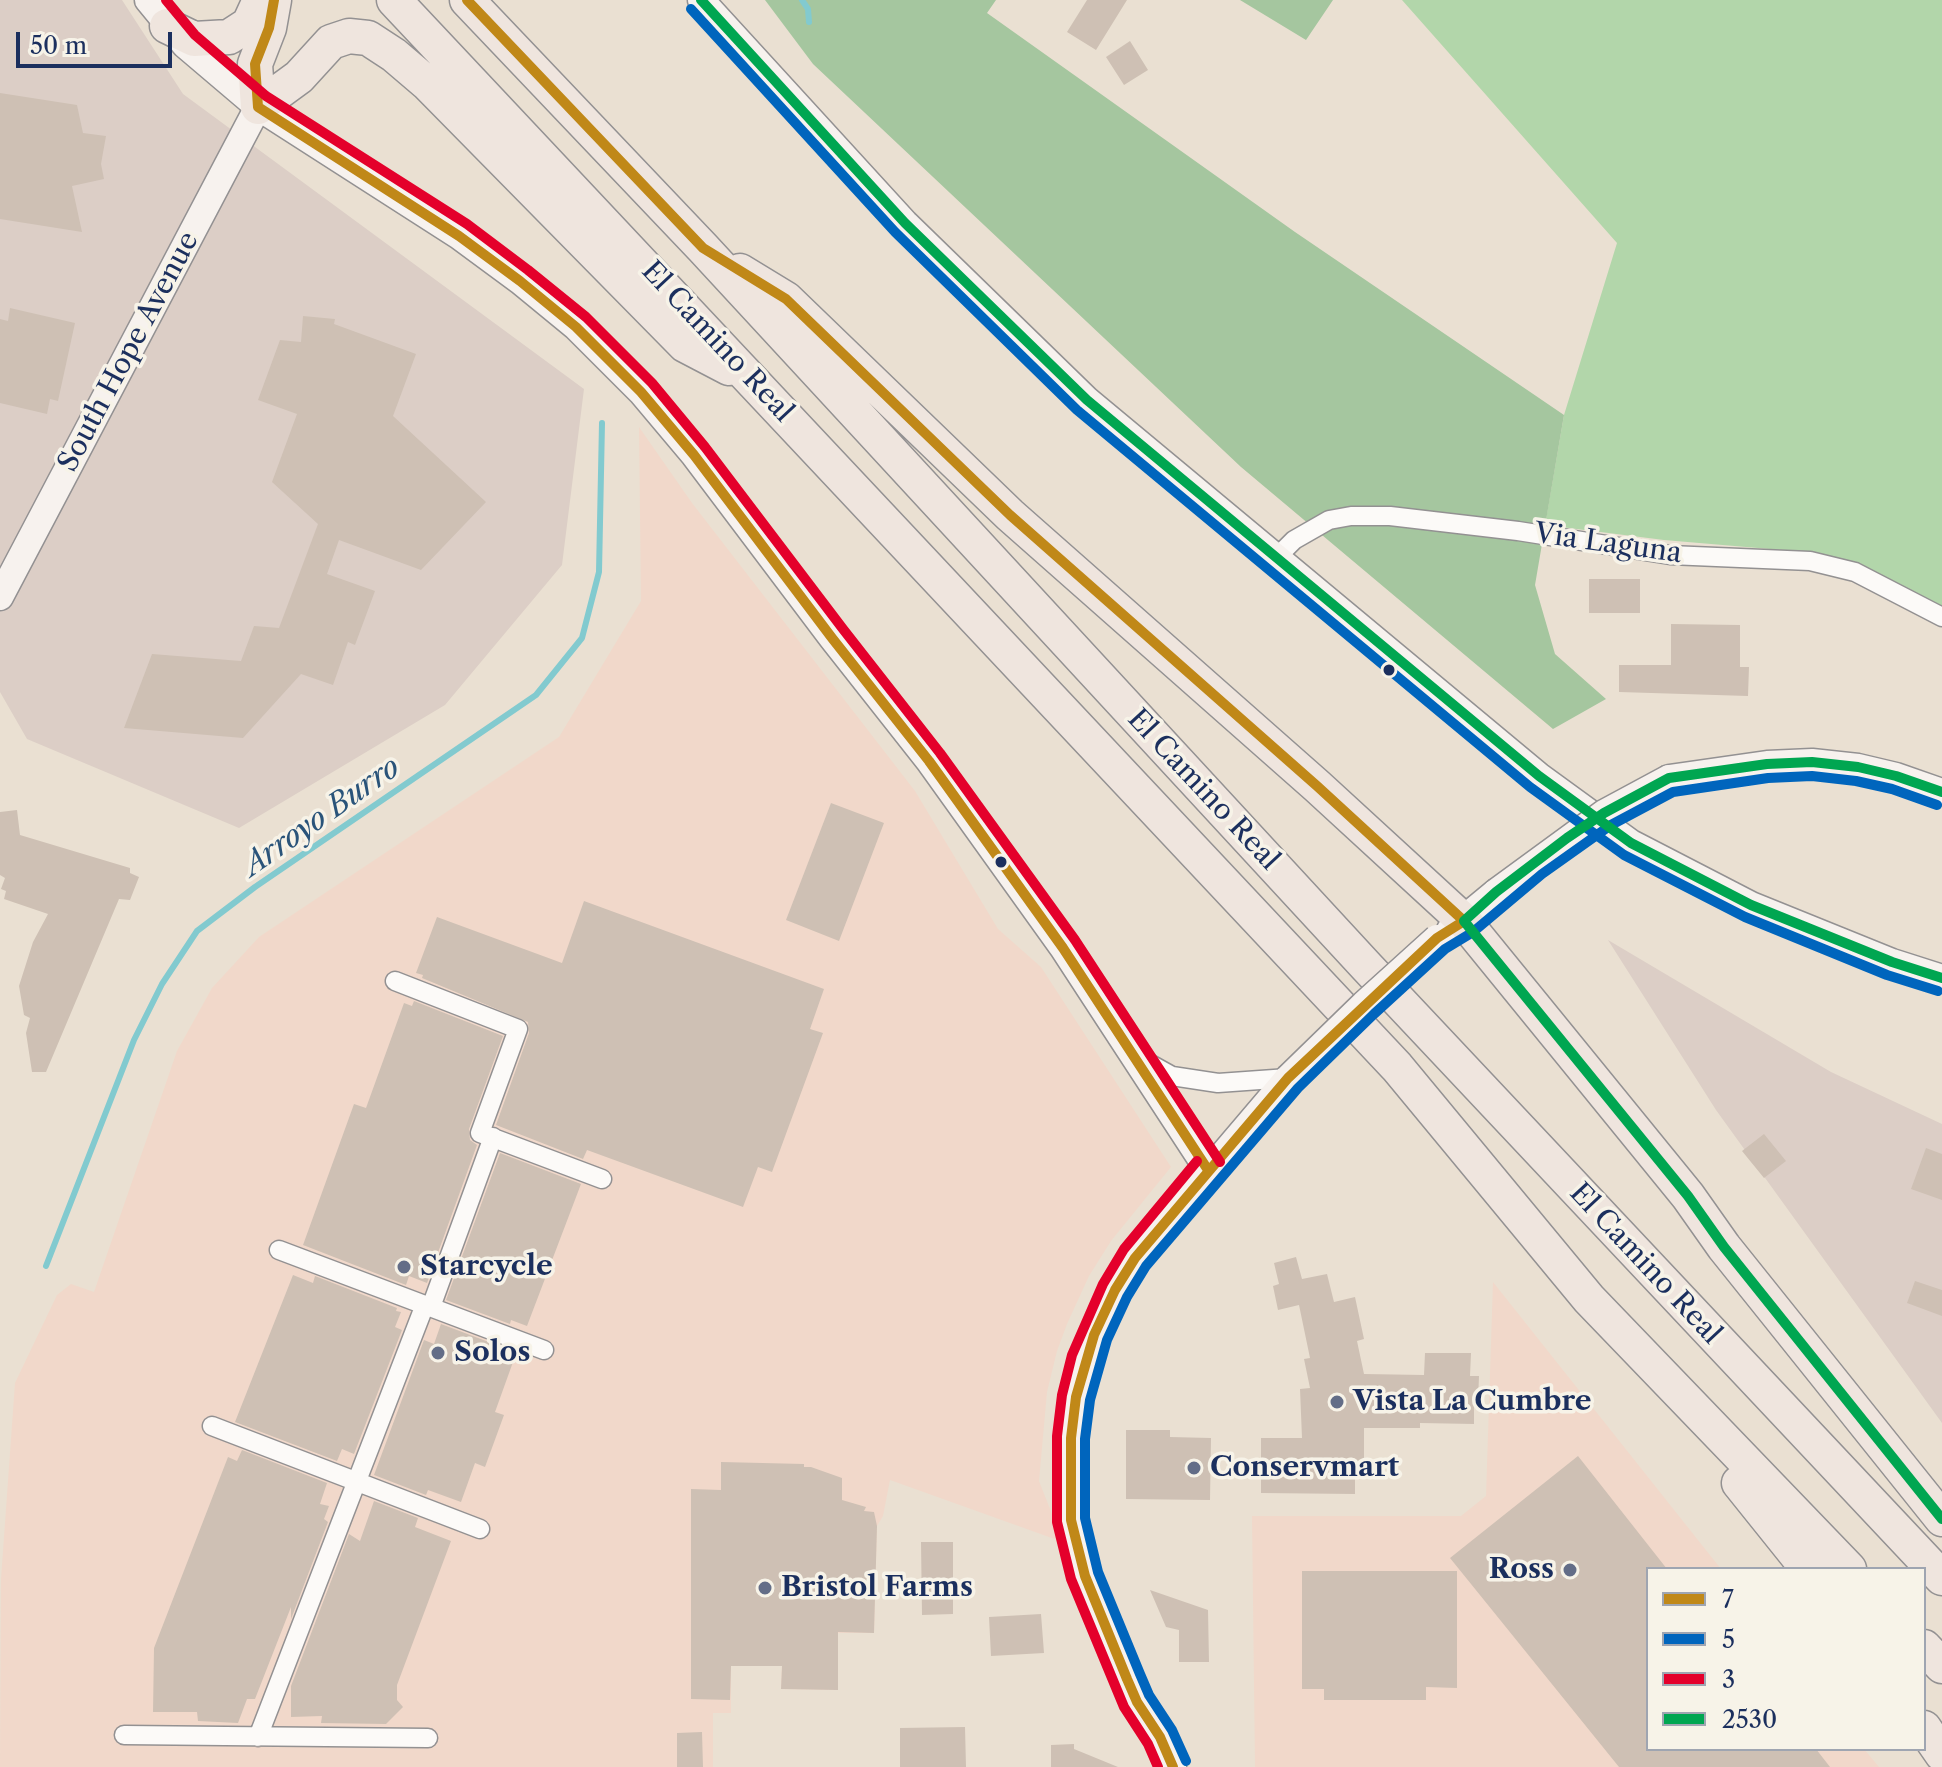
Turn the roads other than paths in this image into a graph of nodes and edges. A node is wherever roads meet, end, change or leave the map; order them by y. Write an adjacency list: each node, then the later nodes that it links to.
1 (260, 0): 6 (highway)
2 (274, 0): 7 (highway)
3 (394, 0): 9 (highway, El Camino Real)
4 (467, 0): 8 (highway, El Camino Real)
5 (701, 0): 10 (street)
6 (158, 13): 7 (street)
7 (258, 107): 9 (highway); 11 (street, South Hope Avenue); 17 (street)
8 (703, 248): 14 (highway); 32 (highway, El Camino Real)
9 (754, 382): 23 (highway, El Camino Real)
10 (1276, 558): 12 (street, Via Laguna); 15 (street)
11 (0, 597)
12 (1942, 617)
13 (1942, 792): 14 (street, bridge)
14 (1450, 929): 18 (street, bridge); 28 (highway)
15 (1942, 978)
16 (395, 981): 19 (street)
17 (1133, 1054): 18 (street); 20 (street)
18 (1288, 1078): 20 (street)
19 (493, 1137): 21 (street); 24 (street)
20 (1208, 1170): 40 (street)
21 (602, 1179)
22 (279, 1250): 24 (street)
23 (1589, 1299): 30 (highway); 31 (highway, El Camino Real)
24 (427, 1307): 25 (street); 27 (street)
25 (544, 1350)
26 (212, 1426): 27 (street)
27 (358, 1483): 29 (street); 37 (street)
28 (1942, 1519)
29 (480, 1529)
30 (1806, 1567)
31 (1847, 1567)
32 (1942, 1578)
33 (1926, 1649): 34 (highway)
34 (1942, 1666)
35 (1926, 1731): 39 (highway)
36 (124, 1735): 37 (street)
37 (258, 1737): 38 (street)
38 (428, 1738)
39 (1942, 1754)
40 (1173, 1767)

